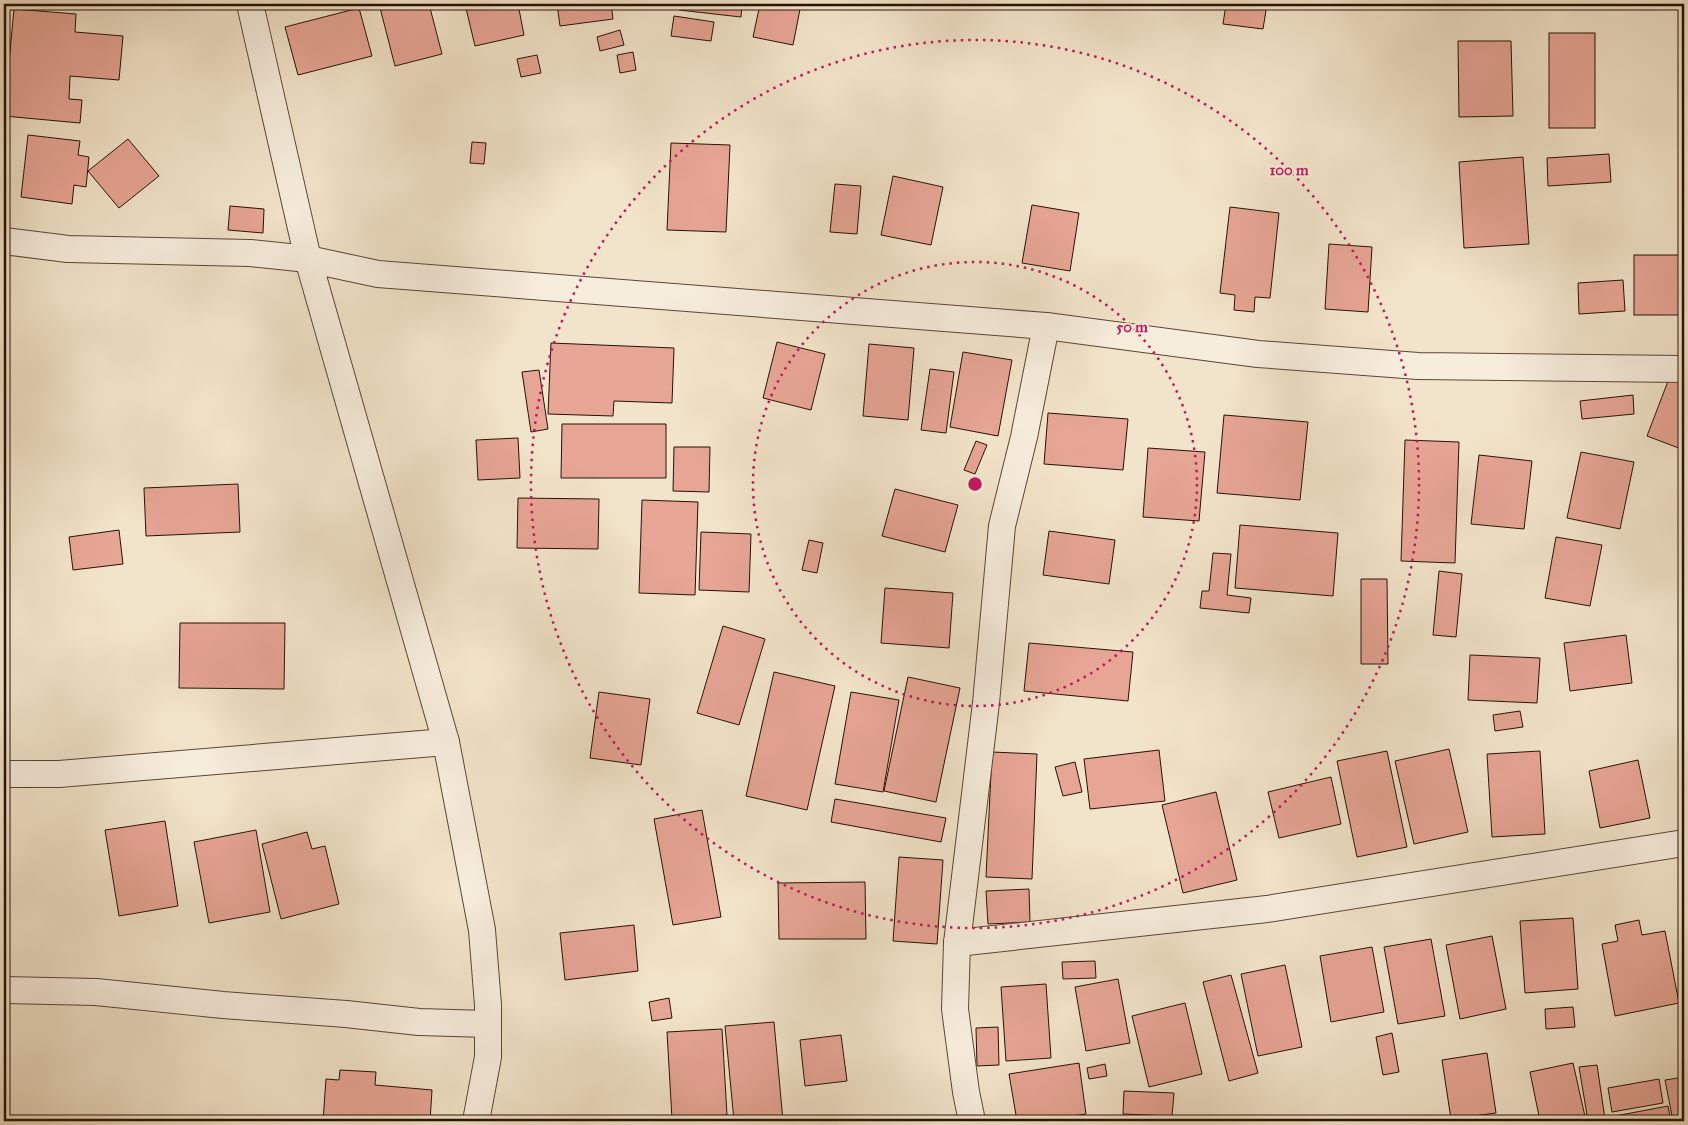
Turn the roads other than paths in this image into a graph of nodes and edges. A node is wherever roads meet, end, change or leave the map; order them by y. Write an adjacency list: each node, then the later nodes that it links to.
1 (250, 4): 3 (street)
2 (4, 241): 3 (street)
3 (308, 259): 4 (street); 6 (street)
4 (1046, 326): 5 (street); 9 (street)
5 (1684, 369)
6 (446, 742): 7 (street); 11 (street)
7 (4, 774)
8 (1684, 843): 9 (street)
9 (957, 943): 13 (street)
10 (4, 990): 11 (street)
11 (488, 1024): 12 (street)
12 (476, 1121)
13 (972, 1121)

